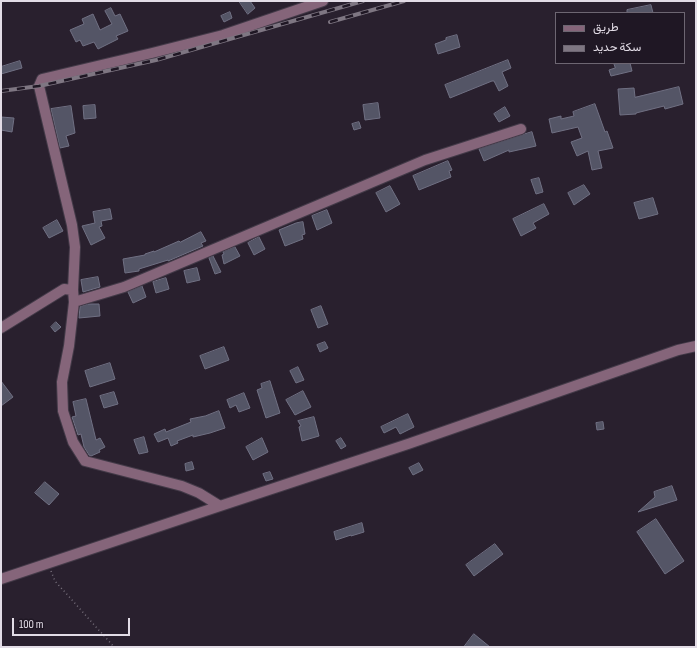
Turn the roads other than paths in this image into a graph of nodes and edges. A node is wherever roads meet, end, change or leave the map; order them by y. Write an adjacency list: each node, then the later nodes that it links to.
1 (323, 1): 3 (street)
2 (521, 129): 4 (street)
3 (73, 290): 4 (street); 5 (street)
4 (74, 302): 7 (street)
5 (1, 328)
6 (696, 346): 7 (street)
7 (220, 506): 8 (street)
8 (1, 579)

